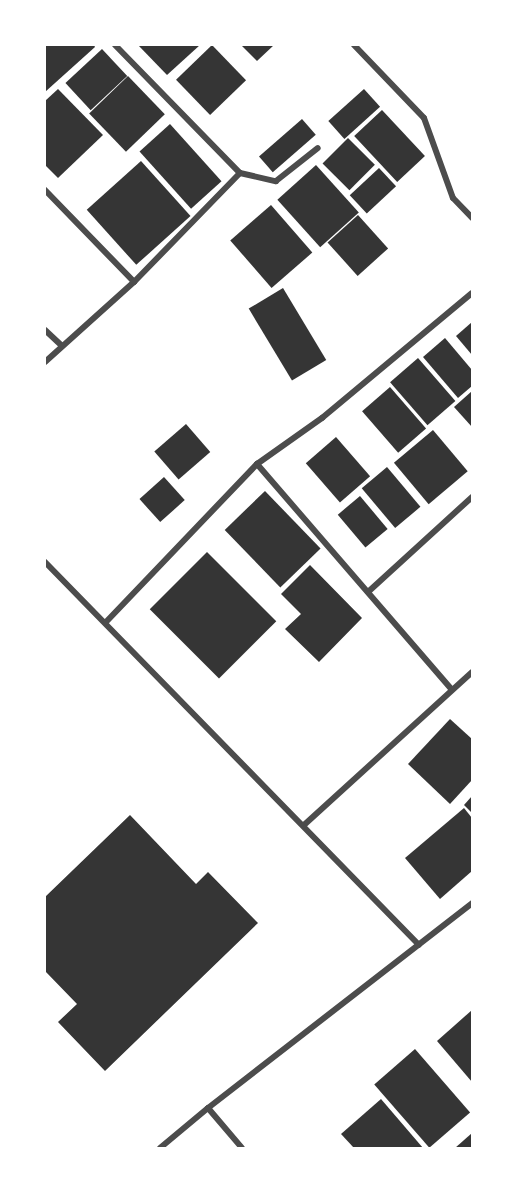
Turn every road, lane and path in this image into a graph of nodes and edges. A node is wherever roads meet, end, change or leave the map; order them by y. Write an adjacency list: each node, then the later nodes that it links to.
1 (115, 45): 4 (street)
2 (354, 45): 6 (street)
3 (318, 148): 4 (street)
4 (240, 173): 7 (street)
5 (45, 189): 7 (street)
6 (472, 218)
7 (134, 282): 10 (street)
8 (472, 292): 12 (street)
9 (45, 330): 10 (street)
10 (62, 346): 11 (street)
11 (45, 362)
12 (256, 464): 15 (street); 16 (street)
13 (472, 497): 15 (street)
14 (45, 562): 16 (street)
15 (368, 592): 18 (street)
16 (106, 622): 19 (street)
17 (472, 672): 18 (street)
18 (452, 690): 19 (street)
19 (304, 825): 21 (street)
20 (472, 903): 21 (street)
21 (419, 945): 22 (street)
22 (208, 1108): 23 (street); 24 (street)
23 (160, 1148)
24 (242, 1148)

